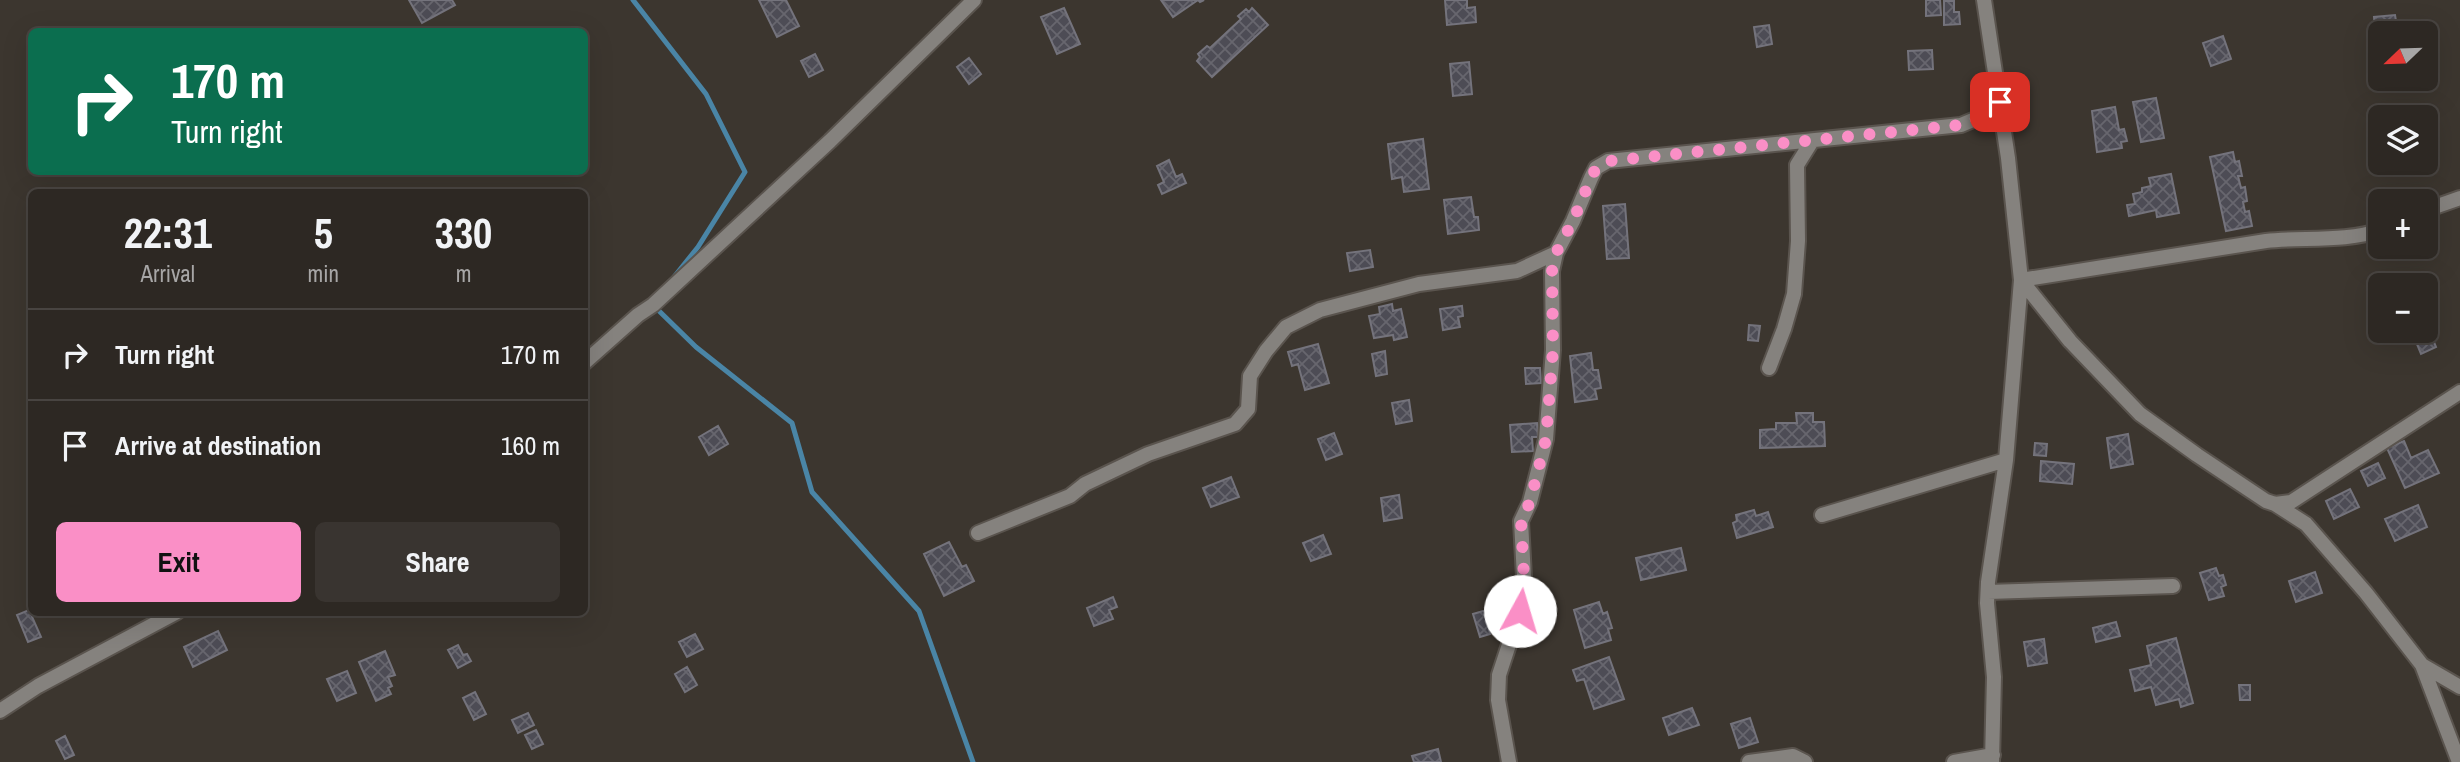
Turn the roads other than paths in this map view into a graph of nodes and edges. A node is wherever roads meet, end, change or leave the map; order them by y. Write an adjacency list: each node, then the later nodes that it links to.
1 (974, 0): 10 (street)
2 (1984, 0): 3 (street)
3 (2000, 102): 4 (street); 9 (street)
4 (1812, 141): 8 (street); 11 (street)
5 (2460, 198): 6 (street)
6 (2438, 206)
7 (2368, 232): 9 (street)
8 (1556, 253): 16 (street); 24 (street)
9 (2021, 280): 13 (street); 14 (street)
10 (588, 359)
11 (1769, 368)
12 (2460, 392): 14 (street)
13 (2006, 460): 15 (street); 18 (street)
14 (2275, 504): 20 (street)
15 (1822, 515)
16 (978, 533)
17 (2173, 586): 18 (street)
18 (1988, 592): 23 (street)
19 (169, 616): 22 (street)
20 (2422, 665): 21 (street); 28 (street)
21 (2460, 687)
22 (0, 711)
23 (1993, 759): 27 (street)
24 (1509, 762)
25 (1748, 762): 26 (street)
26 (1805, 762)
27 (1954, 762)
28 (2459, 762)

